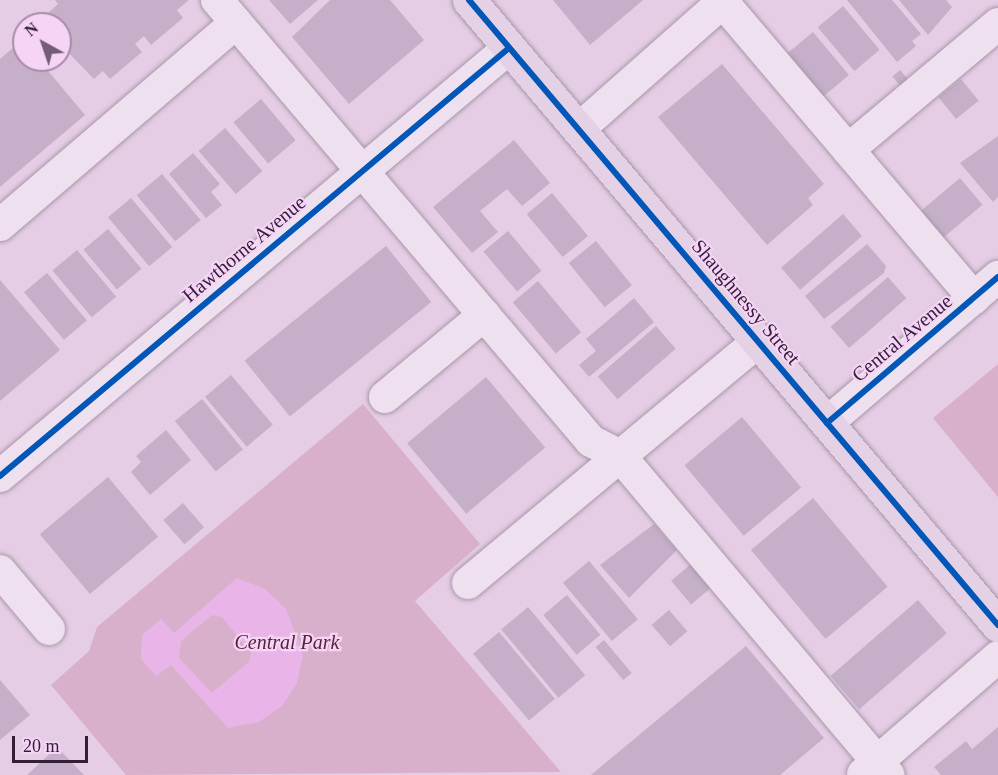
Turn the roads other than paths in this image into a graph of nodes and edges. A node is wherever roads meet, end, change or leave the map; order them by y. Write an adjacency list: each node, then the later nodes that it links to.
1 (469, 0): 5 (main road, Shaughnessy Street)
2 (723, 1): 6 (street); 7 (street)
3 (227, 11): 8 (street); 9 (street)
4 (998, 24): 7 (street)
5 (509, 48): 6 (main road, Shaughnessy Street); 8 (street, Hawthorne Avenue)
6 (579, 129): 13 (main road, Shaughnessy Street)
7 (848, 150): 11 (street)
8 (363, 171): 12 (street); 17 (street, Hawthorne Avenue)
9 (0, 225)
10 (998, 278): 11 (street, Central Avenue)
11 (974, 298): 15 (street, Central Avenue)
12 (484, 315): 14 (street); 16 (street)
13 (758, 341): 15 (main road, Shaughnessy Street); 16 (street)
14 (384, 397)
15 (827, 423): 20 (main road, Shaughnessy Street)
16 (620, 456): 19 (street); 23 (street)
17 (0, 476)
18 (0, 571): 21 (street)
19 (468, 583)
20 (998, 625)
21 (49, 629)
22 (998, 657): 23 (street)
23 (876, 771)

